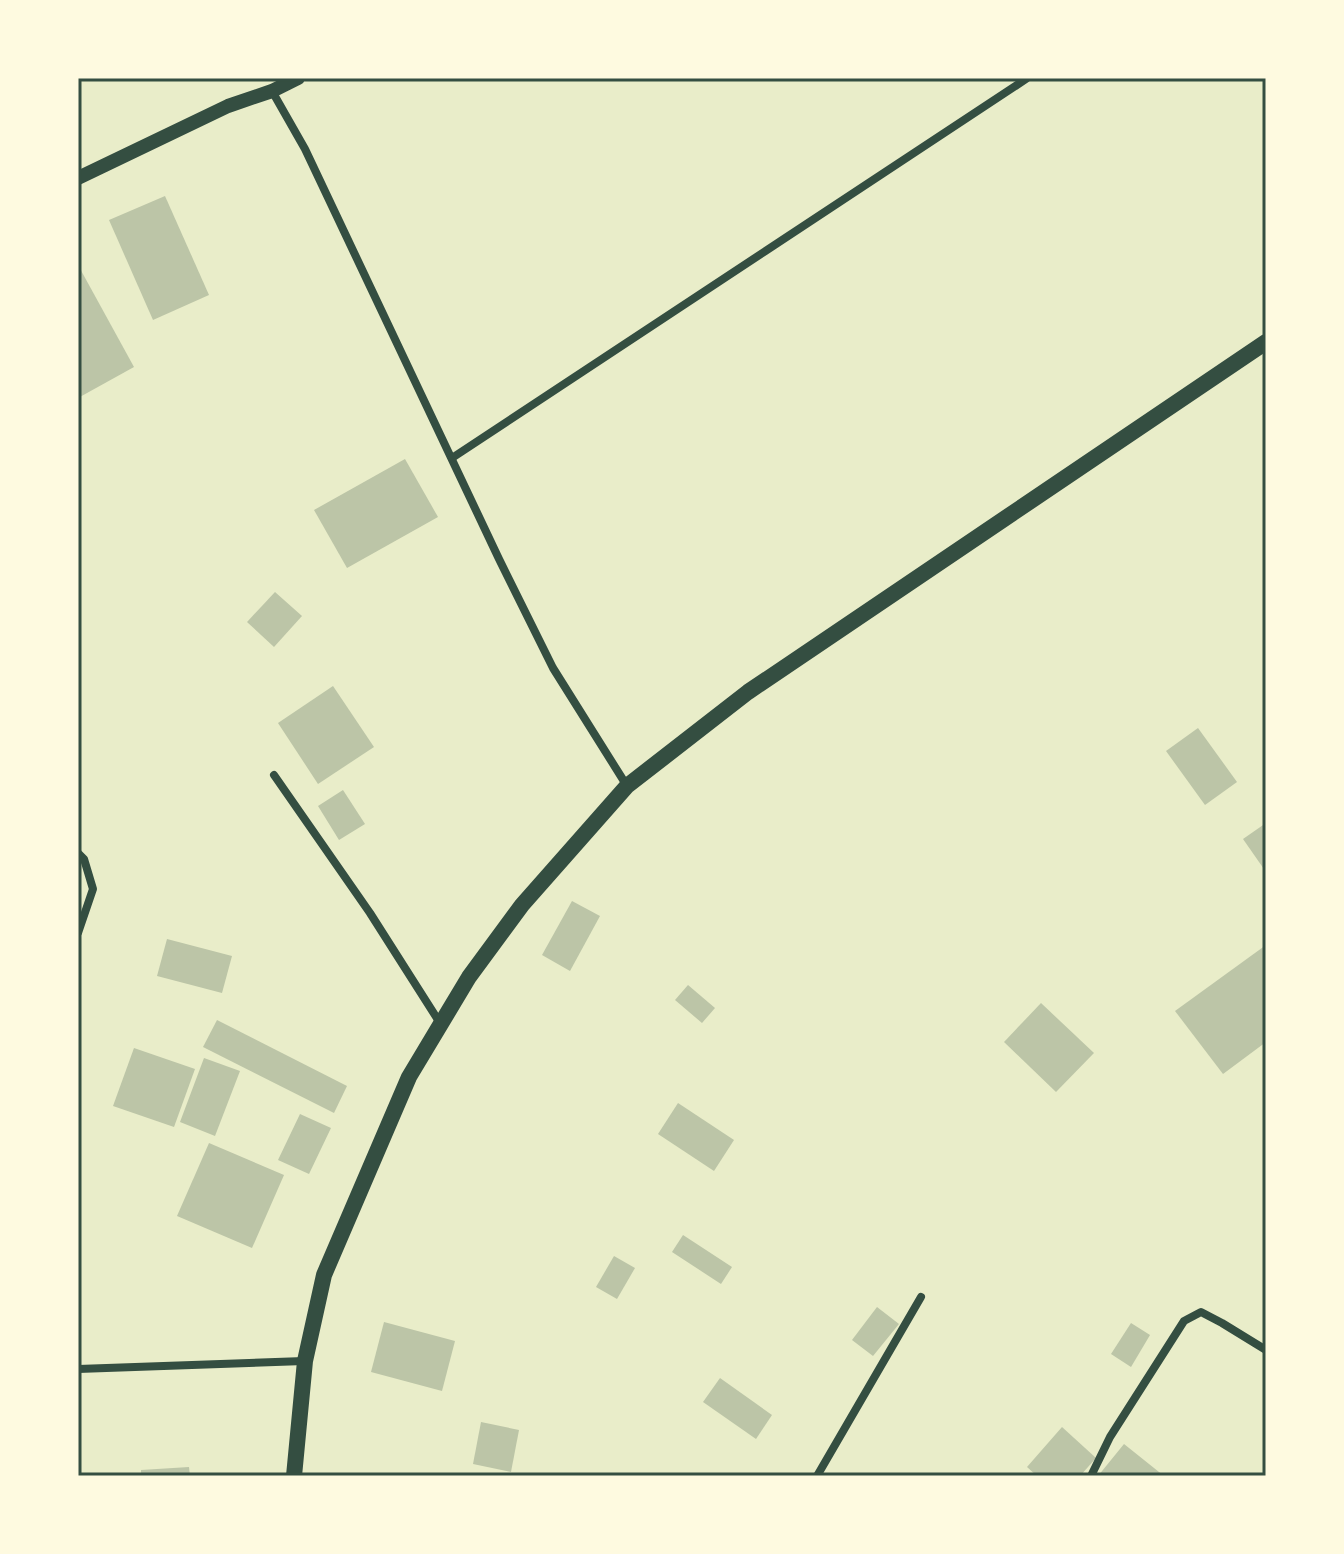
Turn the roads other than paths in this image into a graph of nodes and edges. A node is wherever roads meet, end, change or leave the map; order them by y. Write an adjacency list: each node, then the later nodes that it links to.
1 (298, 78): 3 (street)
2 (1026, 79): 6 (street)
3 (272, 91): 4 (street); 6 (street)
4 (78, 178)
5 (1266, 342): 8 (main road)
6 (452, 458): 8 (street)
7 (274, 775): 11 (street)
8 (627, 786): 11 (main road)
9 (78, 853): 10 (street)
10 (78, 933)
11 (440, 1024): 14 (main road)
12 (921, 1297): 17 (street)
13 (1266, 1350): 18 (street)
14 (305, 1361): 15 (street); 16 (main road)
15 (78, 1369)
16 (294, 1476)
17 (817, 1476)
18 (1091, 1476)

